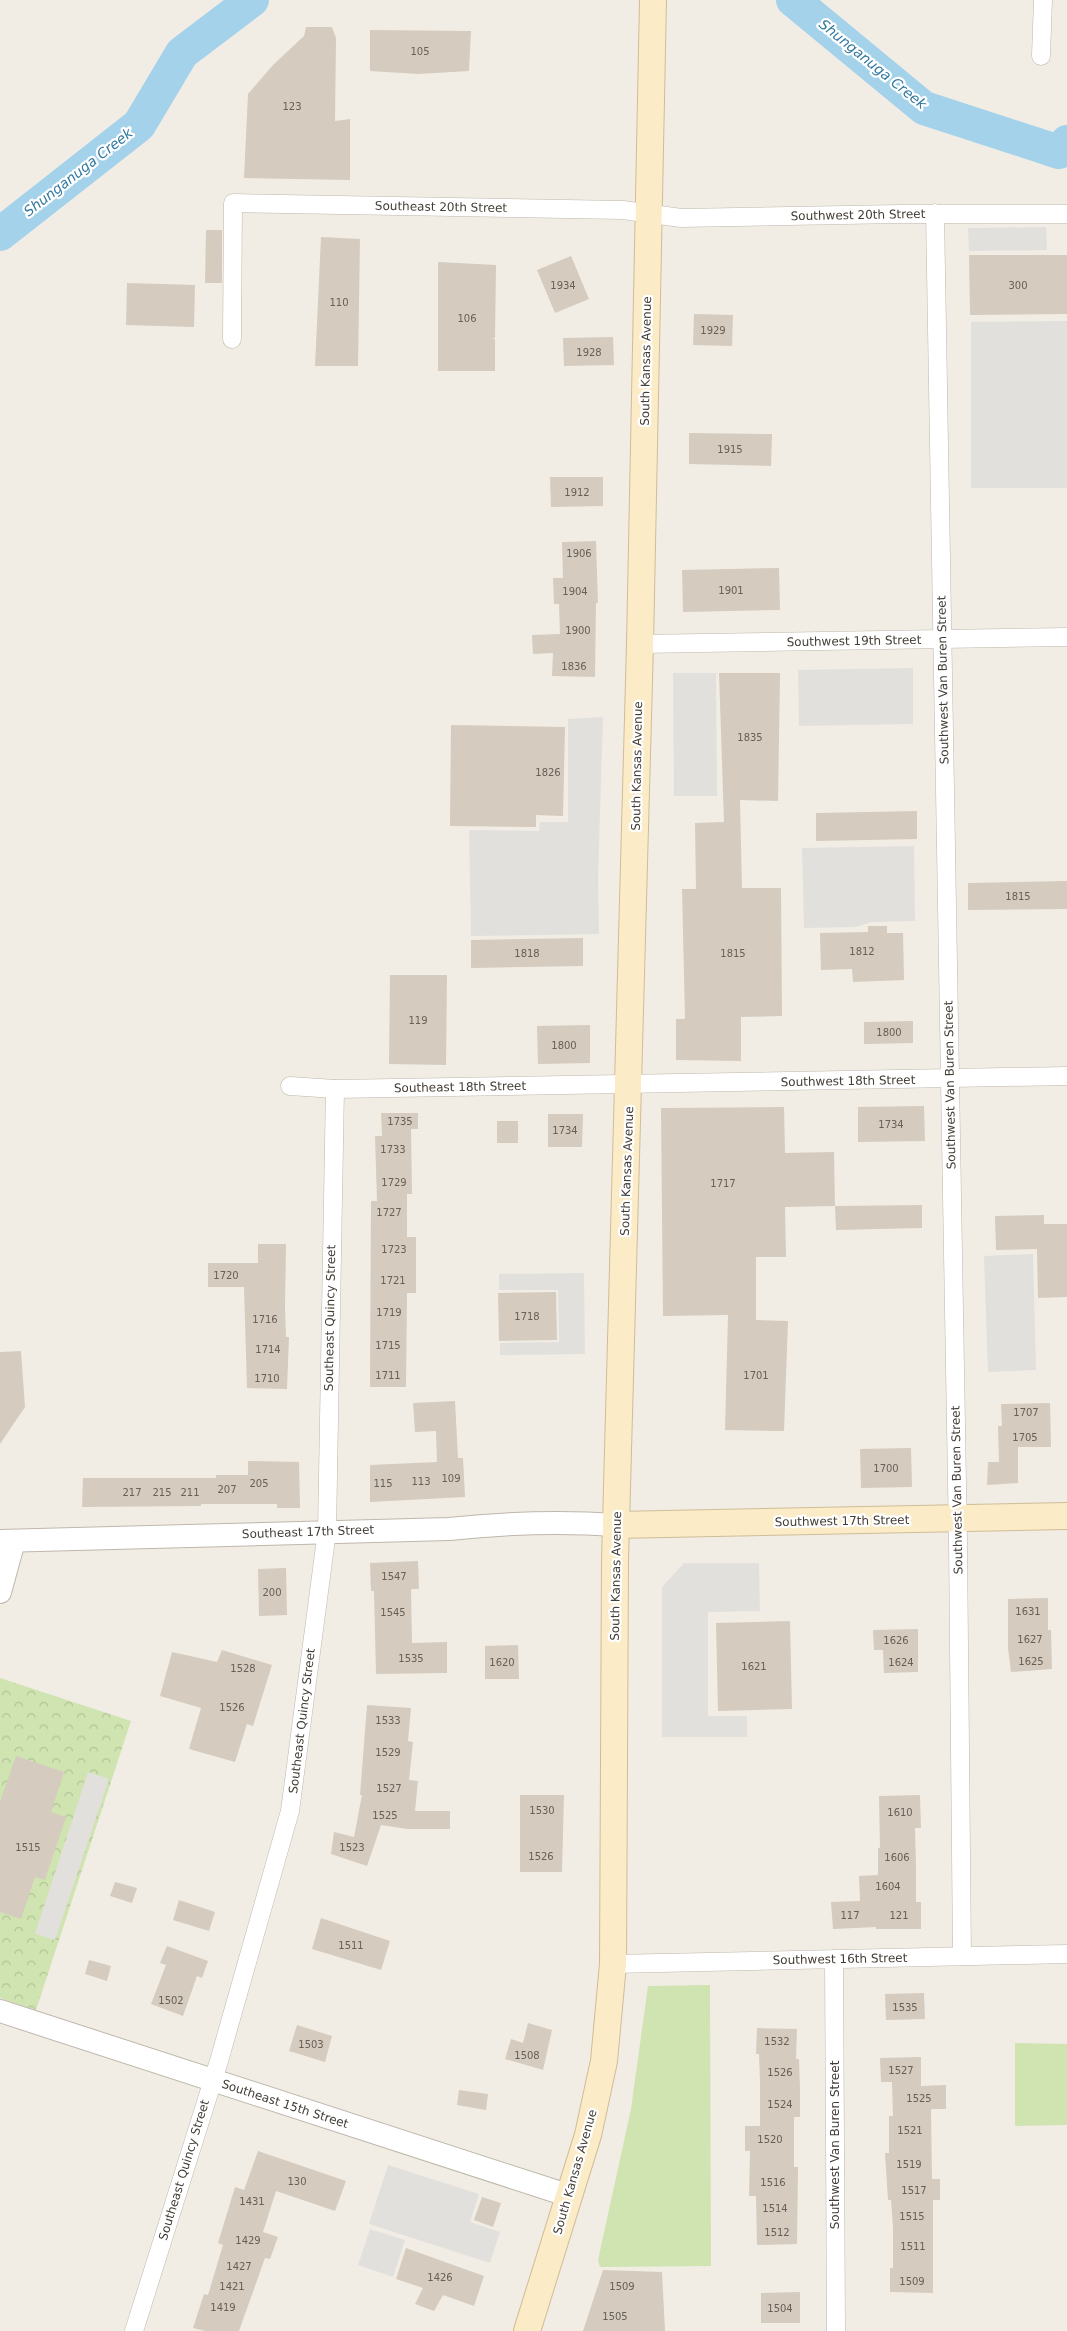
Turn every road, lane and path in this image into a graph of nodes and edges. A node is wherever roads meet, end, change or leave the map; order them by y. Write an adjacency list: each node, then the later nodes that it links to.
1 (653, 0): 5 (main road, South Kansas Avenue)
2 (1043, 0): 3 (street)
3 (1041, 56)
4 (935, 213): 5 (street, Southwest 20th Street); 6 (street, Southwest 20th Street); 9 (street, Southwest Van Buren Street)
5 (649, 214): 7 (street, Southeast 20th Street); 10 (main road, South Kansas Avenue)
6 (1067, 214)
7 (232, 339)
8 (1067, 637): 9 (street, Southwest 19th Street)
9 (942, 640): 10 (street, Southwest 19th Street); 12 (street, Southwest Van Buren Street)
10 (640, 644): 13 (main road, South Kansas Avenue)
11 (1067, 1076): 12 (street, Southwest 18th Street)
12 (951, 1078): 13 (street, Southwest 18th Street); 17 (street, Southwest Van Buren Street)
13 (630, 1084): 15 (street, Southeast 18th Street); 18 (main road, South Kansas Avenue)
14 (290, 1086): 15 (street, Southeast 18th Street)
15 (334, 1089): 19 (street, Southeast Quincy Street)
16 (1067, 1516): 17 (main road, Southwest 17th Street)
17 (958, 1518): 18 (main road, Southwest 17th Street); 23 (street, Southwest Van Buren Street)
18 (616, 1525): 19 (street, Southeast 17th Street); 25 (main road, South Kansas Avenue)
19 (327, 1531): 20 (street, Southeast 17th Street); 27 (street, Southeast Quincy Street)
20 (7, 1541): 21 (street)
21 (0, 1592)
22 (1067, 1954): 23 (street, Southwest 16th Street)
23 (962, 1956): 24 (street, Southwest 16th Street)
24 (834, 1959): 25 (street, Southwest 16th Street); 31 (street, Southwest Van Buren Street)
25 (613, 1964): 28 (main road, South Kansas Avenue)
26 (0, 2011): 27 (street, Southeast 15th Street)
27 (212, 2081): 28 (street, Southeast 15th Street); 29 (street, Southeast Quincy Street)
28 (570, 2196): 30 (main road, South Kansas Avenue)
29 (134, 2331)
30 (527, 2331)
31 (836, 2331)

